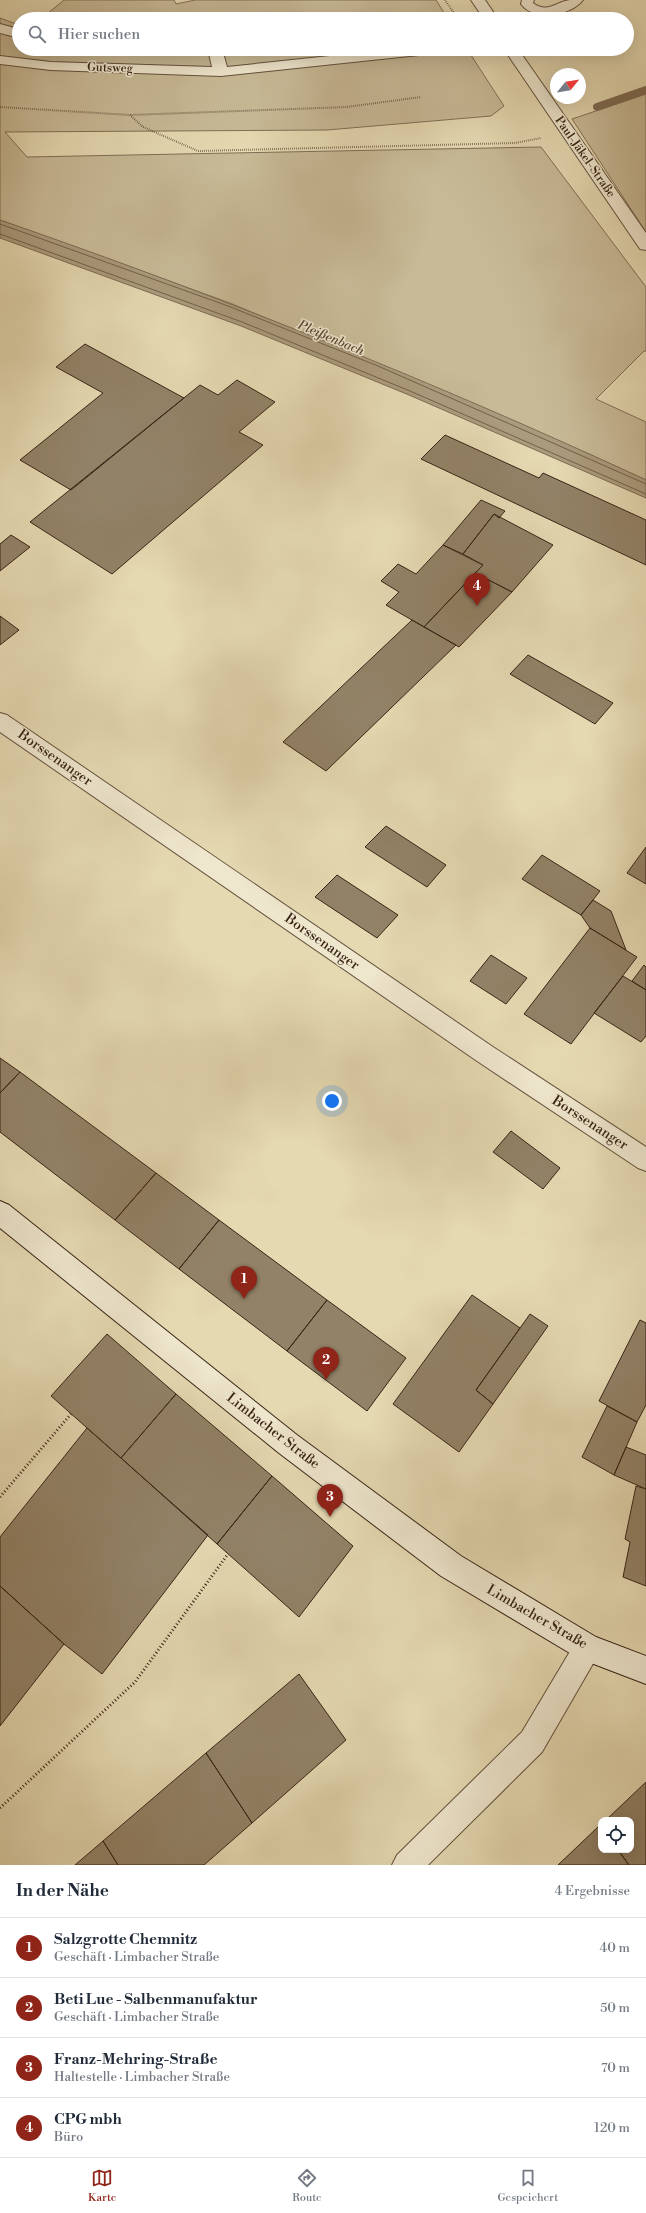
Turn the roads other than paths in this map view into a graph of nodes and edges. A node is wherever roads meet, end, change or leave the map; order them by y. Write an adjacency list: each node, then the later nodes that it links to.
1 (478, 0): 4 (street)
2 (528, 0): 5 (lane)
3 (577, 0): 6 (lane)
4 (486, 12)
5 (540, 12)
6 (552, 12)
7 (0, 28): 8 (street)
8 (12, 32)
9 (217, 56): 13 (street)
10 (372, 56): 13 (street, Gutsweg)
11 (516, 56): 14 (street, Paul-Jäkel-Straße)
12 (0, 60): 13 (street, Gutsweg)
13 (221, 72)
14 (646, 245)
15 (0, 721): 16 (street, Borssenanger)
16 (646, 1160)
17 (0, 1213): 18 (street, Limbacher Straße)
18 (588, 1648): 19 (street, Limbacher Straße); 20 (street)
19 (646, 1670)
20 (407, 1865)

